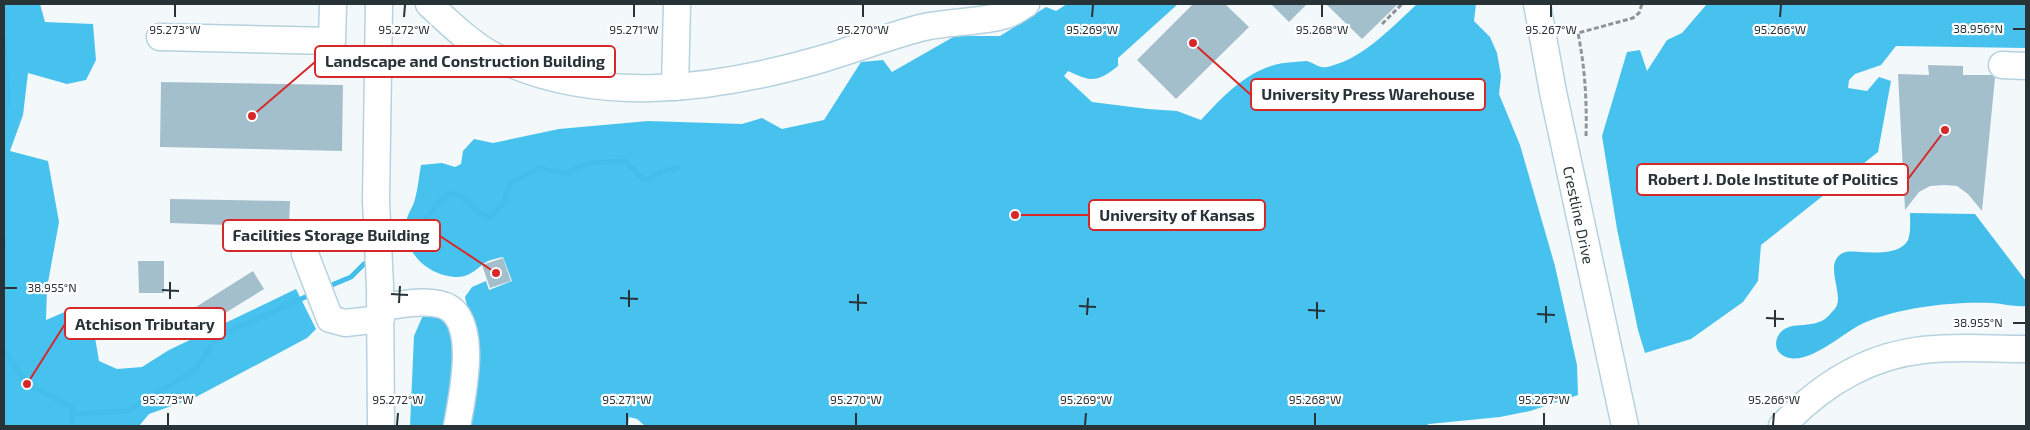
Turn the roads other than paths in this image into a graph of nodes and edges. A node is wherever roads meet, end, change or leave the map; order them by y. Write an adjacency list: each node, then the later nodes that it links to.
1 (333, 4): 7 (street)
2 (379, 4): 10 (street)
3 (429, 4): 8 (street)
4 (677, 4): 8 (street)
5 (1026, 4): 8 (street)
6 (1537, 4): 14 (street, Crestline Drive)
7 (160, 37)
8 (675, 87)
9 (305, 254): 10 (street)
10 (381, 313): 12 (street); 13 (street)
11 (2026, 349): 15 (street)
12 (381, 426)
13 (457, 426)
14 (1625, 426)
15 (1782, 426)

